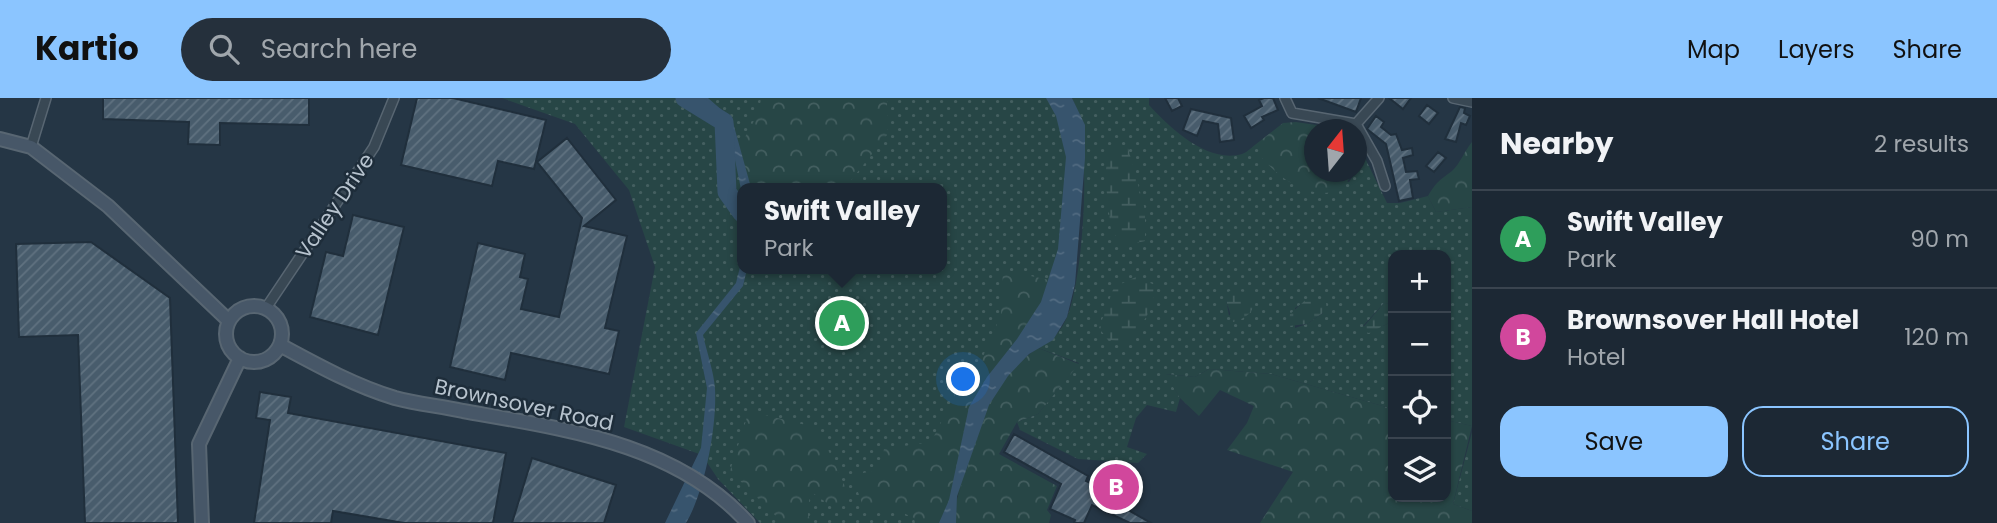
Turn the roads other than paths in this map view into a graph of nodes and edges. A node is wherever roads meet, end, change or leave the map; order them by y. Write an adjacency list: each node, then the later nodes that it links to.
1 (46, 98): 11 (street)
2 (394, 98): 13 (street, Valley Drive)
3 (1285, 98): 7 (street)
4 (1379, 98): 8 (street)
5 (1453, 98): 6 (street)
6 (1472, 102)
7 (1327, 119)
8 (1360, 119)
9 (0, 139): 11 (street)
10 (1367, 143): 12 (street)
11 (31, 147): 14 (street)
12 (1385, 186)
13 (266, 308): 14 (street); 15 (street)
14 (229, 321): 16 (street)
15 (280, 345): 16 (street); 18 (street, Brownsover Road)
16 (240, 358): 17 (street)
17 (202, 523)
18 (748, 523)

